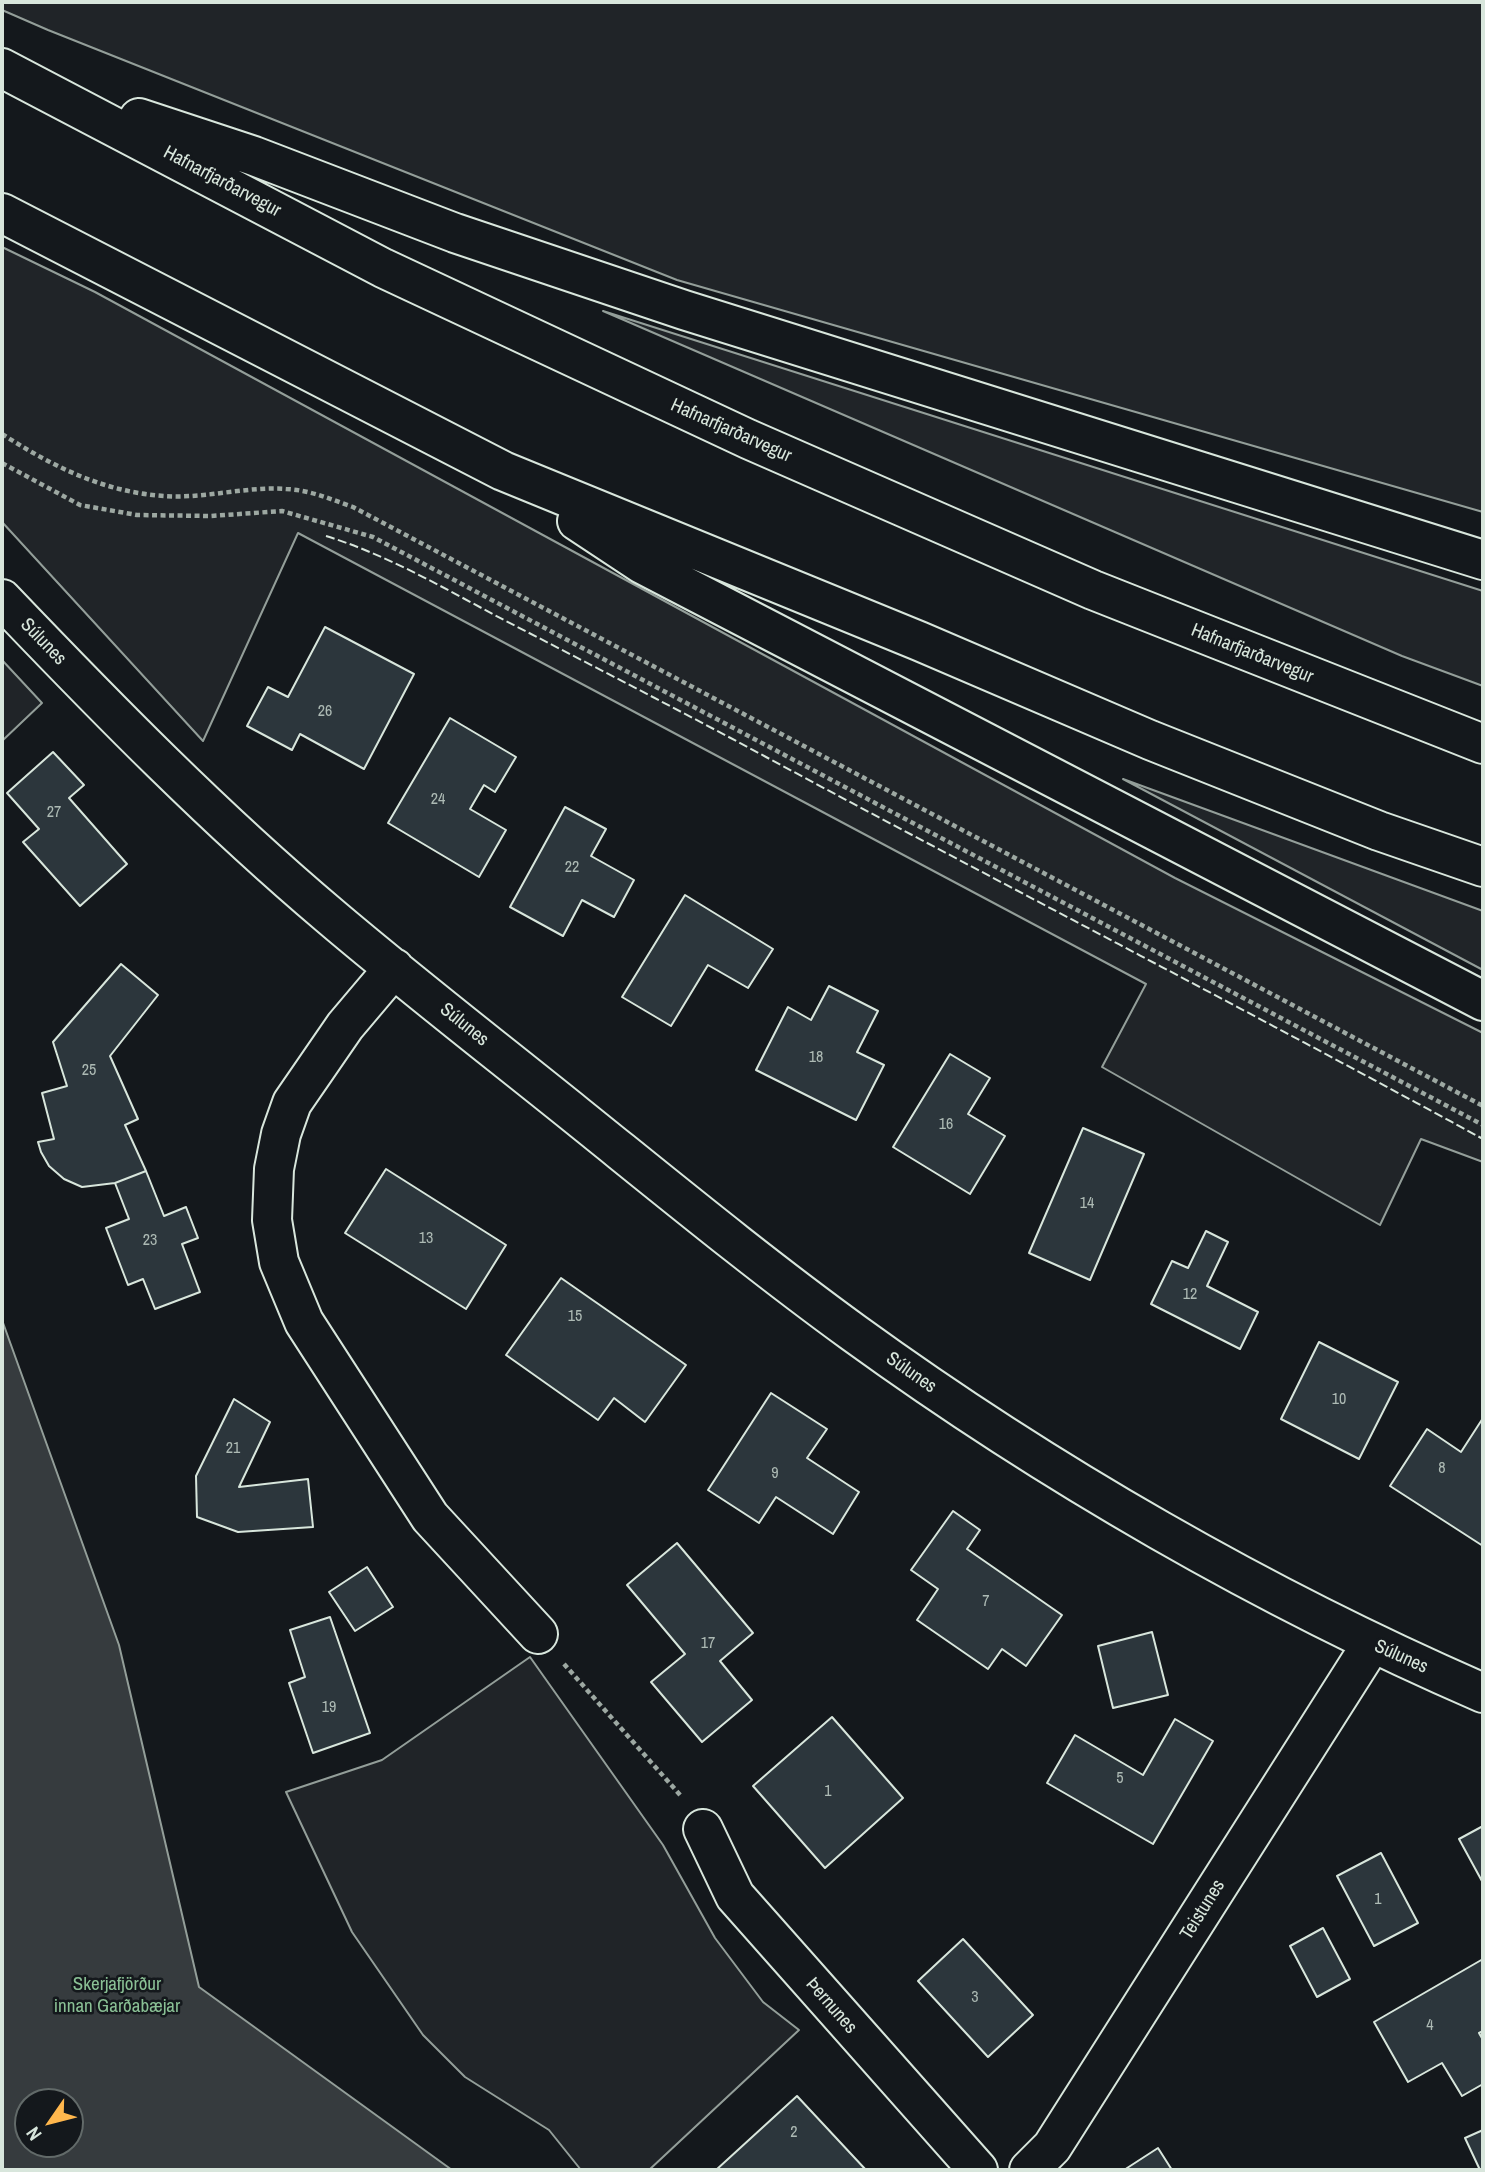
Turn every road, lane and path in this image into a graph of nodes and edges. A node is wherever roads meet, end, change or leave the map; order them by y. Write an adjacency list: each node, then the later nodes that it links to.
1 (17, 75): 6 (main road); 8 (main road, Hafnarfjarðarvegur)
2 (2, 213): 5 (main road)
3 (2, 434): 12 (path)
4 (2, 463): 13 (path)
5 (503, 471): 9 (main road); 11 (main road)
6 (1483, 560)
7 (2, 600): 10 (main road, Súlunes)
8 (1483, 744)
9 (1483, 867)
10 (394, 968): 14 (main road); 15 (main road, Súlunes)
11 (1483, 1001)
12 (1483, 1105)
13 (1483, 1125)
14 (538, 1634): 17 (path)
15 (1371, 1645): 16 (main road, Súlunes); 19 (main road, Teistunes)
16 (1483, 1693)
17 (703, 1829): 18 (main road, Þernunes)
18 (978, 2170)
19 (1029, 2170)

